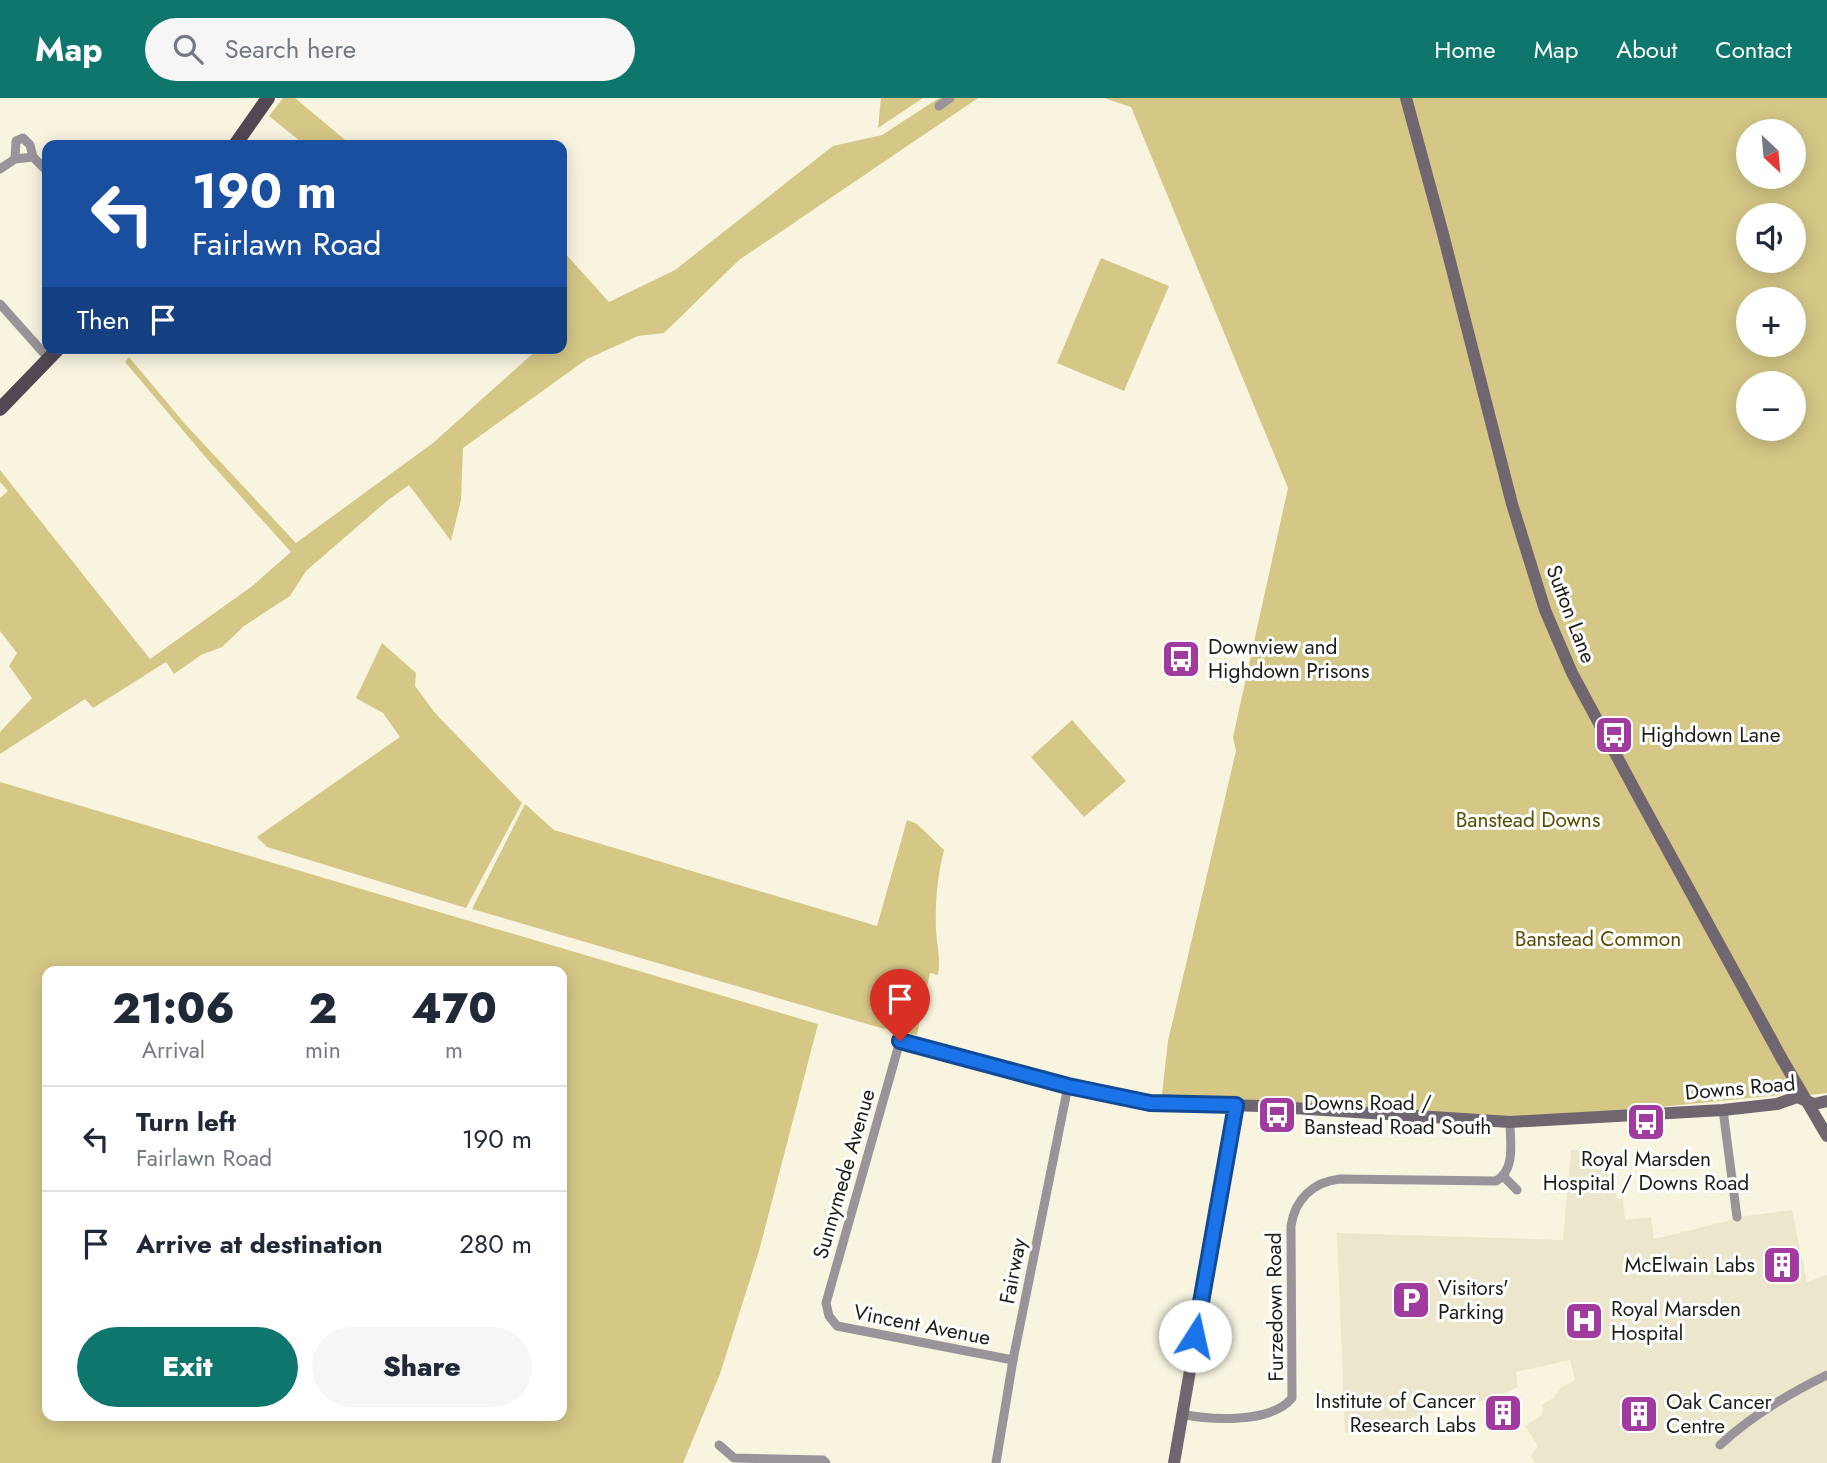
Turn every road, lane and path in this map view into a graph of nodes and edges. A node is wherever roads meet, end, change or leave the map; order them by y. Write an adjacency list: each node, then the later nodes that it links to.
1 (268, 98): 5 (main road)
2 (950, 98): 4 (street)
3 (1406, 98): 16 (street, Sutton Lane)
4 (939, 106)
5 (239, 140)
6 (33, 157): 7 (street); 7 (street); 8 (street)
7 (15, 159): 9 (street)
8 (42, 167)
9 (0, 169)
10 (0, 304): 11 (street)
11 (42, 342)
12 (53, 354): 13 (main road)
13 (0, 410)
14 (900, 1041): 15 (street, Downs Road); 25 (street, Sunnymede Avenue)
15 (1068, 1086): 18 (street, Downs Road); 26 (street, Fairway)
16 (1806, 1100): 17 (street, Downs Road); 19 (street, Downs Road); 21 (street, Sutton Lane)
17 (1827, 1101)
18 (1236, 1105): 20 (street, Downs Road); 28 (street)
19 (1723, 1110): 20 (street, Downs Road); 24 (street)
20 (1510, 1122): 22 (street)
21 (1827, 1136)
22 (1503, 1176): 23 (street); 28 (street, Furzedown Road)
23 (1517, 1190)
24 (1737, 1217)
25 (829, 1316): 26 (street, Vincent Avenue)
26 (1013, 1360): 32 (street, Fairway)
27 (1827, 1375): 30 (street)
28 (1181, 1414): 33 (street)
29 (719, 1445): 31 (street)
30 (1720, 1445)
31 (826, 1463)
32 (996, 1463)
33 (1174, 1463)

